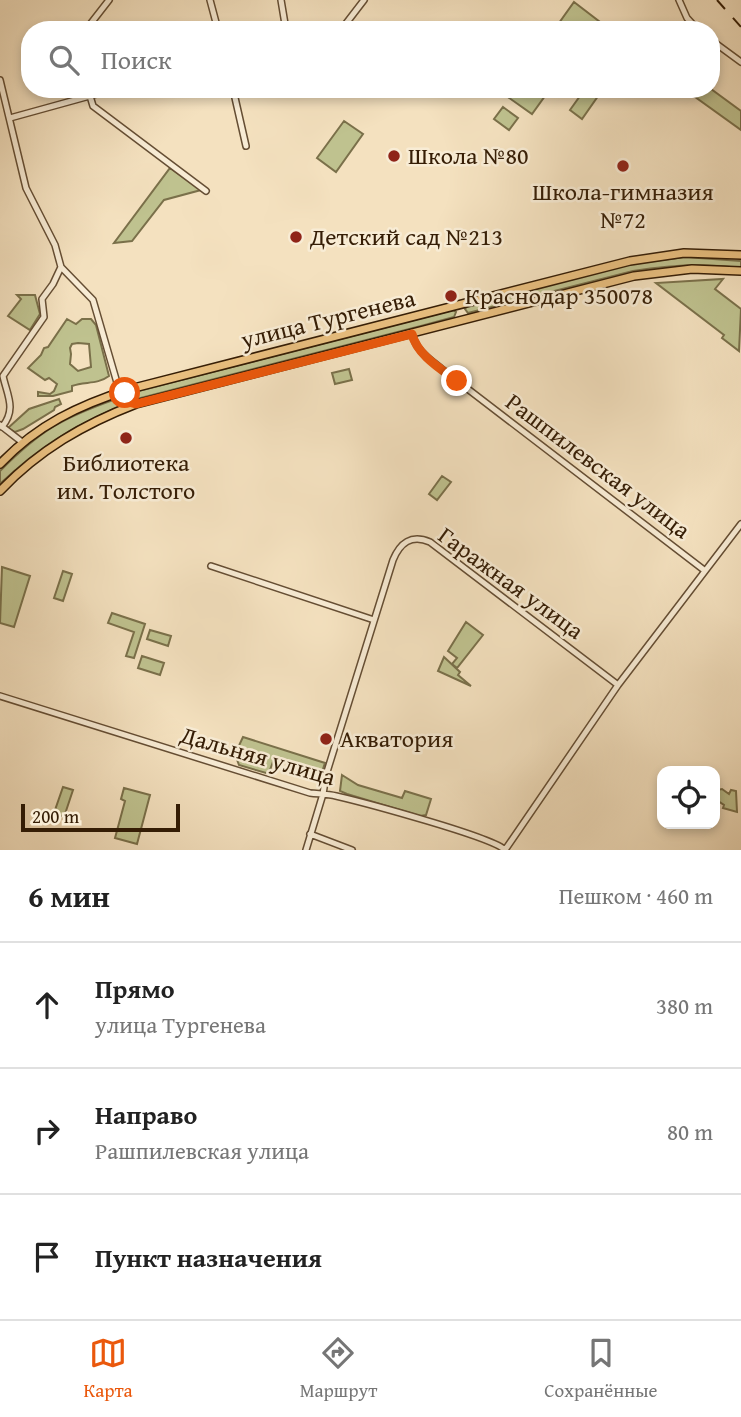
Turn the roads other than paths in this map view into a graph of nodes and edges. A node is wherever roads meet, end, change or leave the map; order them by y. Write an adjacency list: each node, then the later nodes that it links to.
1 (109, 0): 6 (street)
2 (210, 0): 7 (street)
3 (281, 0): 8 (street)
4 (364, 0): 9 (street)
5 (679, 0): 10 (street)
6 (93, 21)
7 (216, 21)
8 (284, 21)
9 (348, 21)
10 (690, 21)
11 (720, 47): 12 (street)
12 (741, 62)
13 (0, 80): 17 (street)
14 (83, 98): 17 (street)
15 (91, 98): 19 (street)
16 (235, 98): 18 (street)
17 (10, 118): 21 (street)
18 (246, 146)
19 (206, 191)
20 (741, 255): 23 (main road, улица Тургенева)
21 (61, 267): 29 (street); 32 (street)
22 (741, 271): 25 (main road, улица Тургенева)
23 (467, 303): 24 (main road, улица Тургенева); 25 (main road)
24 (451, 307): 26 (main road); 28 (main road, улица Тургенева)
25 (476, 317): 26 (main road, улица Тургенева)
26 (451, 324): 27 (main road, улица Тургенева)
27 (412, 334): 30 (main road, улица Тургенева); 38 (street, Рашпилевская улица)
28 (130, 389): 29 (main road, улица Тургенева); 30 (main road)
29 (121, 396): 31 (main road); 33 (main road, улица Тургенева)
30 (136, 404): 31 (main road, улица Тургенева)
31 (114, 412): 35 (main road, улица Тургенева)
32 (1, 426): 33 (street)
33 (22, 442): 34 (main road, улица Тургенева)
34 (0, 464)
35 (0, 491)
36 (741, 524): 38 (street, Рашпилевская улица)
37 (211, 566): 39 (street)
38 (704, 570): 40 (street, Рашпилевская улица)
39 (374, 620): 40 (street, Гаражная улица); 42 (street, Гаражная улица)
40 (618, 685): 46 (street, Рашпилевская улица)
41 (0, 696): 42 (street, Дальняя улица)
42 (323, 794): 43 (street, Гаражная улица); 46 (street, Дальняя улица)
43 (310, 834): 44 (street, Гаражная улица); 45 (street)
44 (306, 850)
45 (352, 850)
46 (505, 850)

